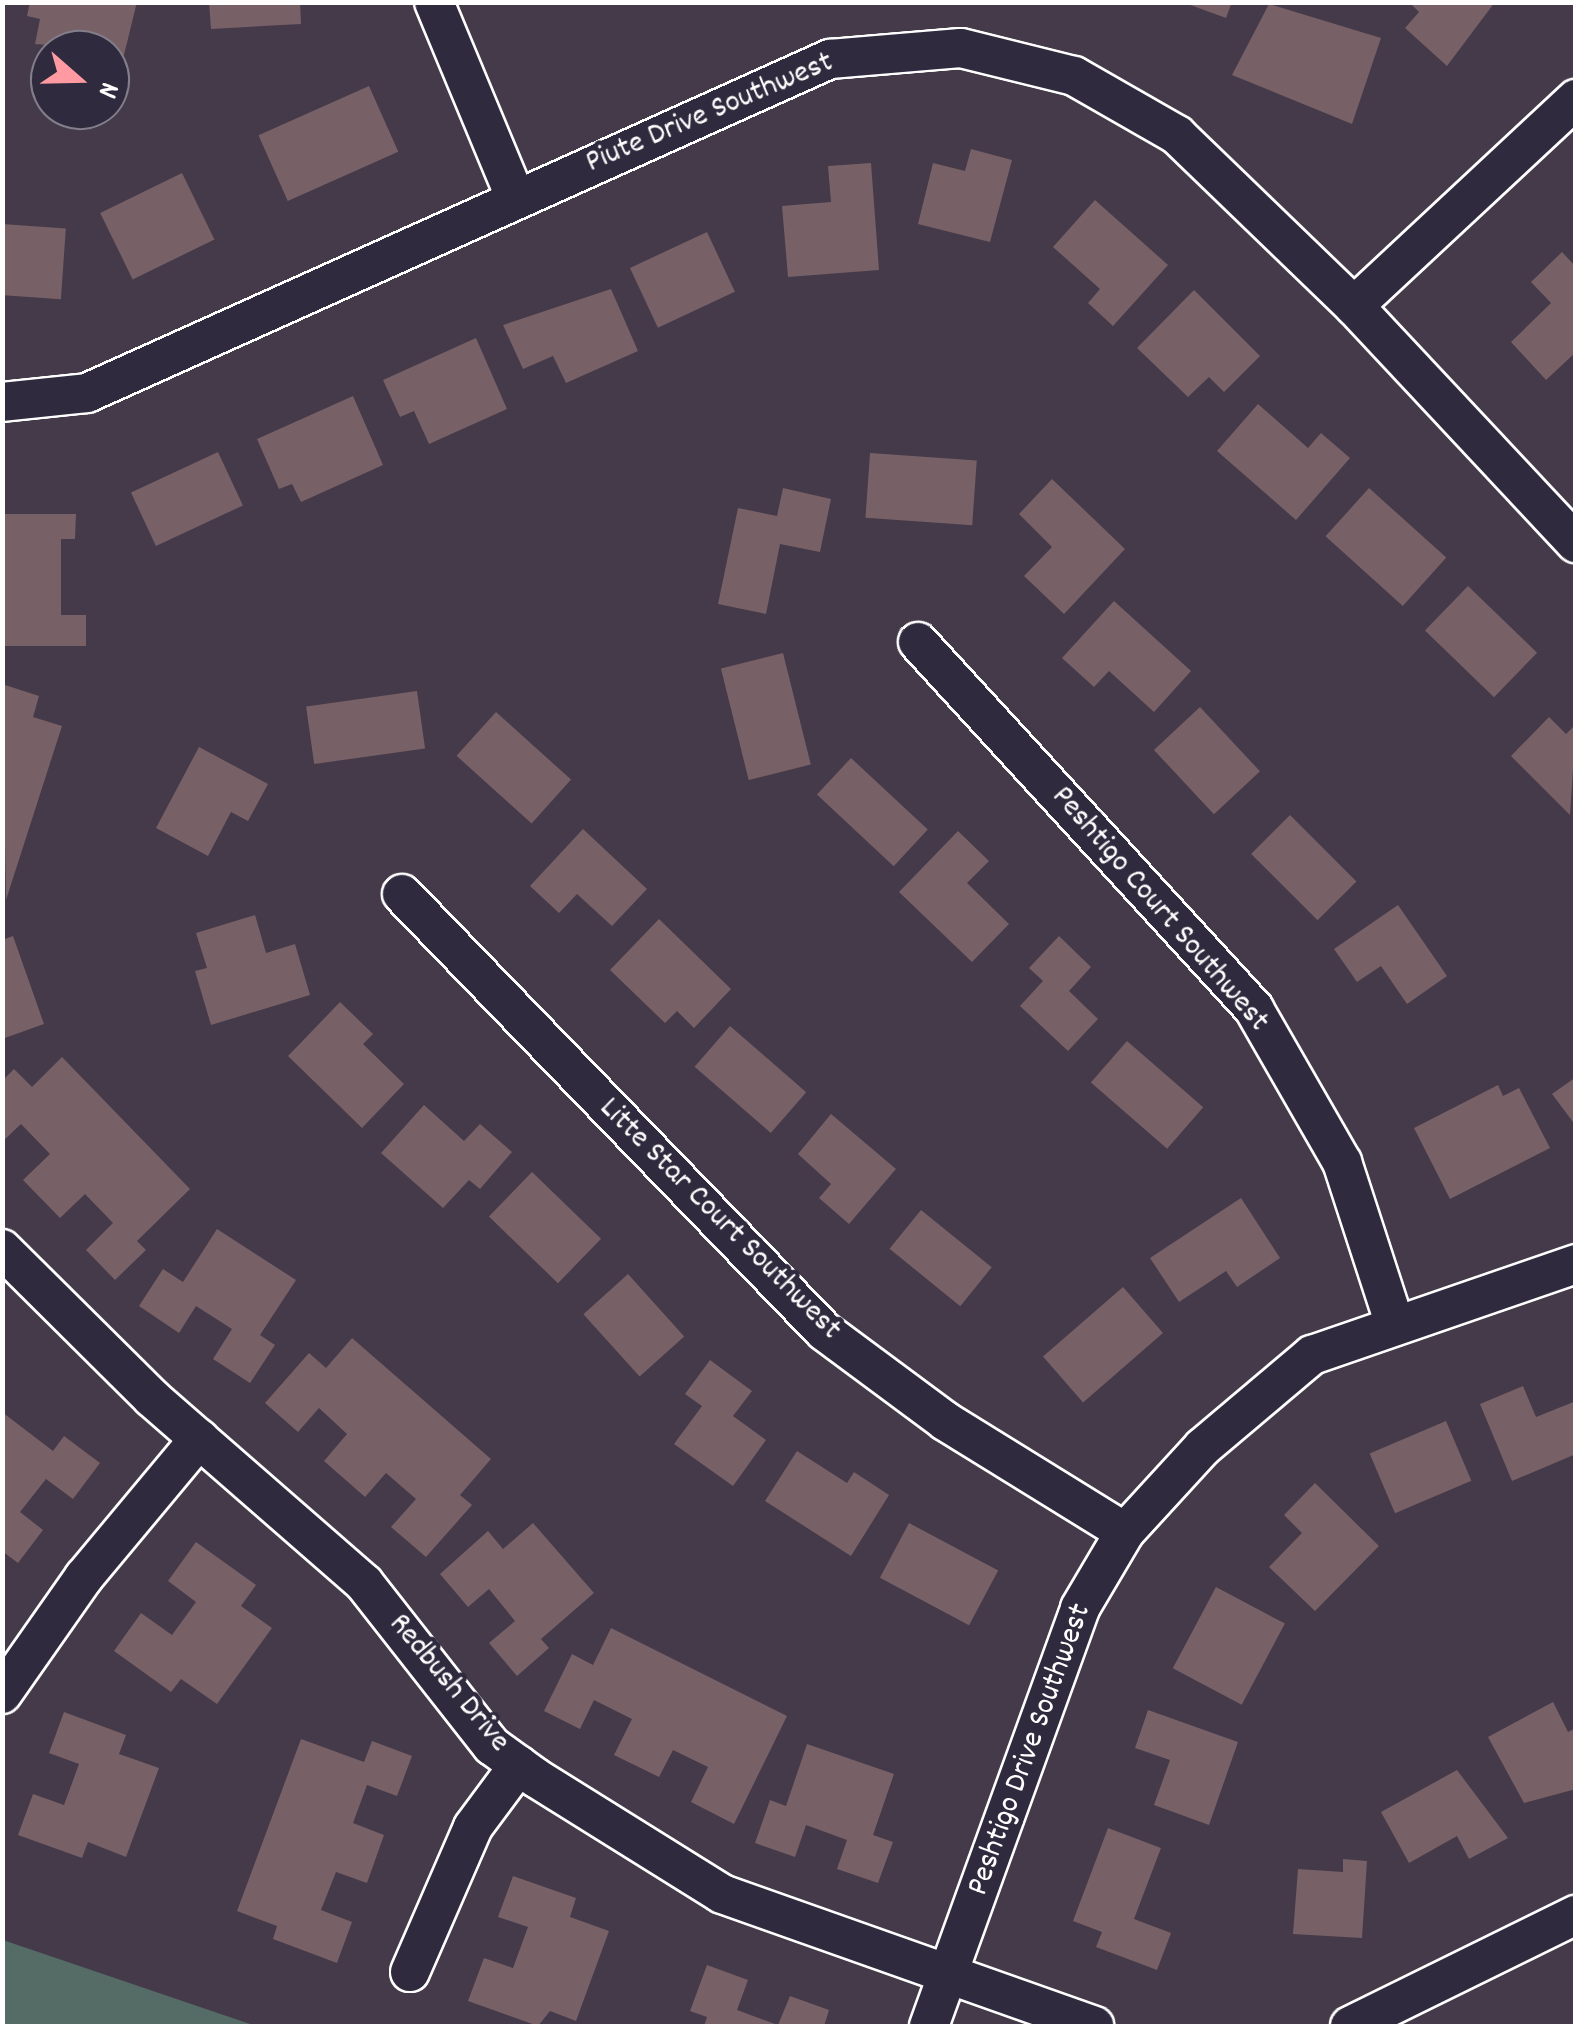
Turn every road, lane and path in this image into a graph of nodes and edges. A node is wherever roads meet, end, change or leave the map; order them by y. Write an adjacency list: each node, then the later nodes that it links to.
1 (434, 2): 3 (street)
2 (1576, 99): 4 (street)
3 (515, 196): 4 (street, Piute Drive Southwest); 5 (street, Piute Drive Southwest)
4 (1354, 306): 6 (street, Piute Drive Southwest)
5 (2, 402)
6 (1576, 543)
7 (918, 642): 11 (street, Peshtigo Court Southwest)
8 (402, 894): 13 (street, Litte Star Court Southwest)
9 (2, 1249): 12 (street, Redbush Drive)
10 (1576, 1264): 11 (street, Peshtigo Drive Southwest)
11 (1394, 1322): 13 (street, Peshtigo Drive Southwest)
12 (199, 1439): 14 (street); 15 (street, Redbush Drive)
13 (1124, 1532): 18 (street, Peshtigo Drive Southwest)
14 (2, 1694)
15 (519, 1765): 17 (street); 18 (street, Redbush Drive)
16 (1576, 1915): 21 (street)
17 (410, 1972)
18 (946, 1981): 19 (street, Peshtigo Drive Southwest); 20 (street, Redbush Drive)
19 (929, 2026)
20 (1094, 2026)
21 (1350, 2026)

